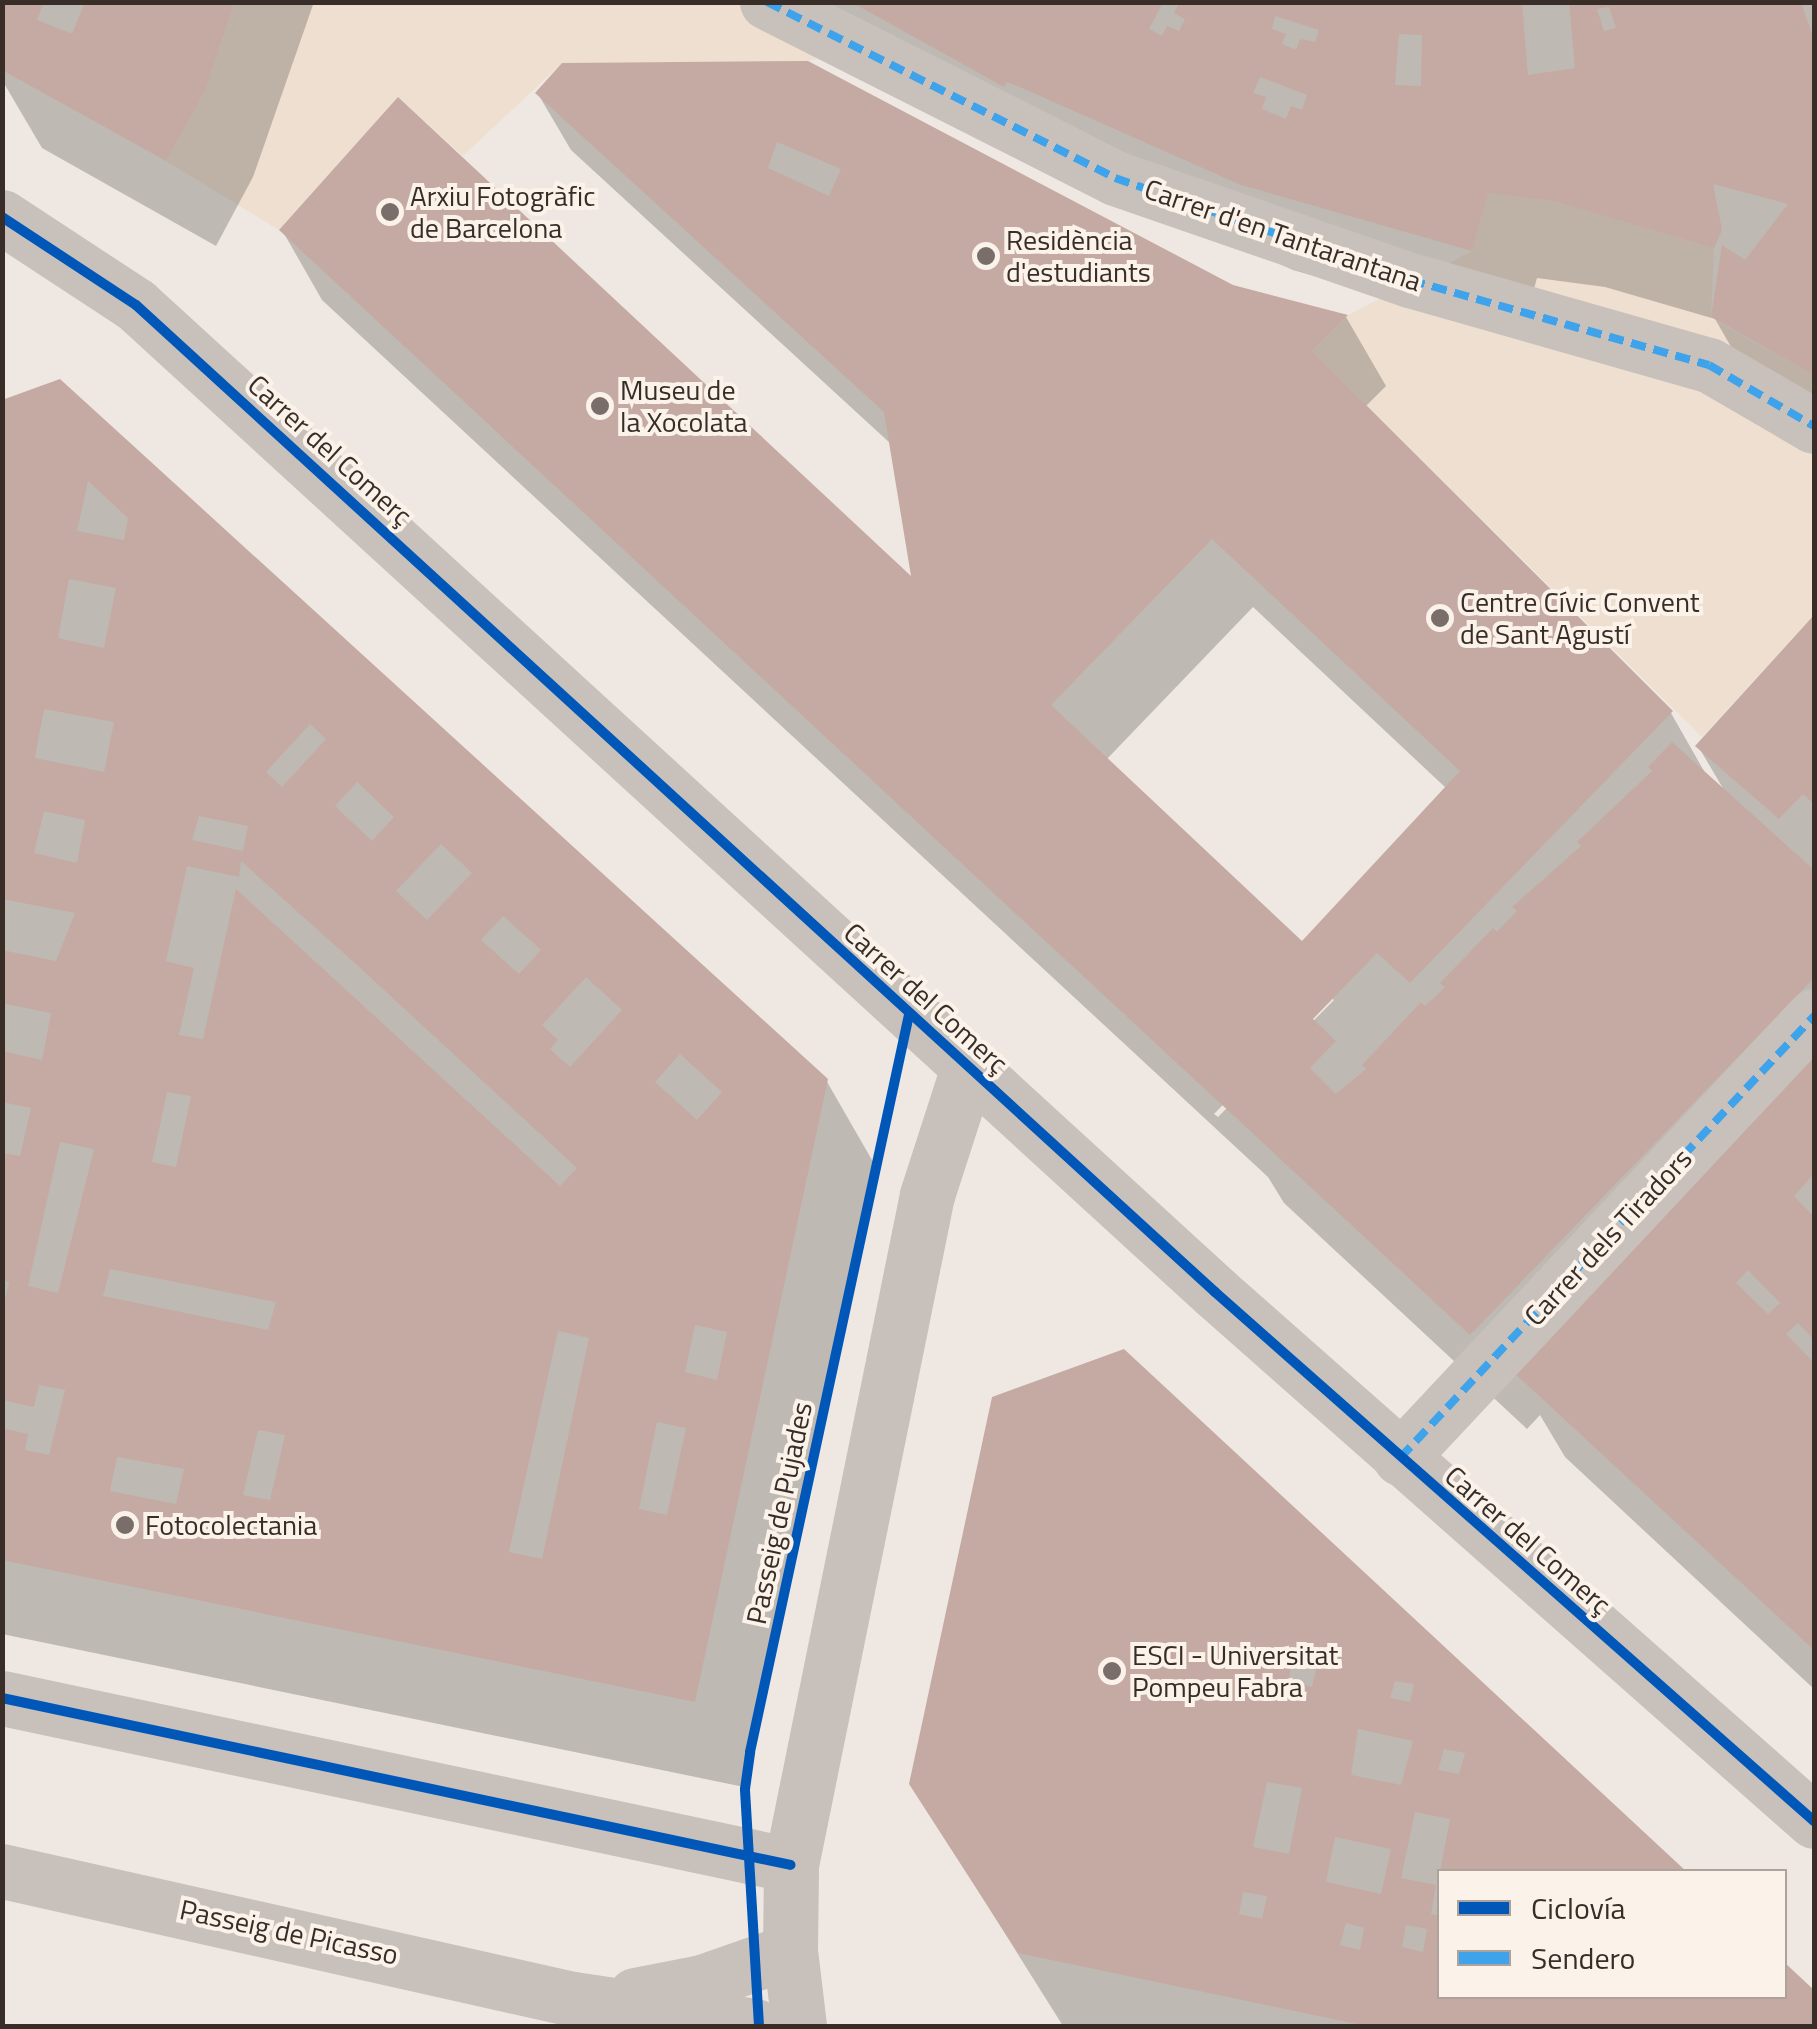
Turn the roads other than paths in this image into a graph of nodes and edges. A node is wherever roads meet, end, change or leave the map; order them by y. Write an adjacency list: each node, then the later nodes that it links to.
1 (768, 2): 3 (street, Carrer d'en Tantarantana)
2 (2, 217): 5 (street, Carrer del Comerç)
3 (1814, 426)
4 (1814, 1016): 6 (street, Carrer dels Tiradors)
5 (968, 1068): 6 (street, Carrer del Comerç); 9 (street)
6 (1400, 1458): 8 (street, Carrer del Comerç)
7 (2, 1698): 9 (street)
8 (1814, 1822)
9 (792, 1865): 11 (street)
10 (2, 1871): 12 (street, Passeig de Picasso)
11 (790, 1951): 12 (street); 14 (street)
12 (595, 2013): 13 (street, Passeig de Picasso)
13 (756, 2026)
14 (800, 2026)

